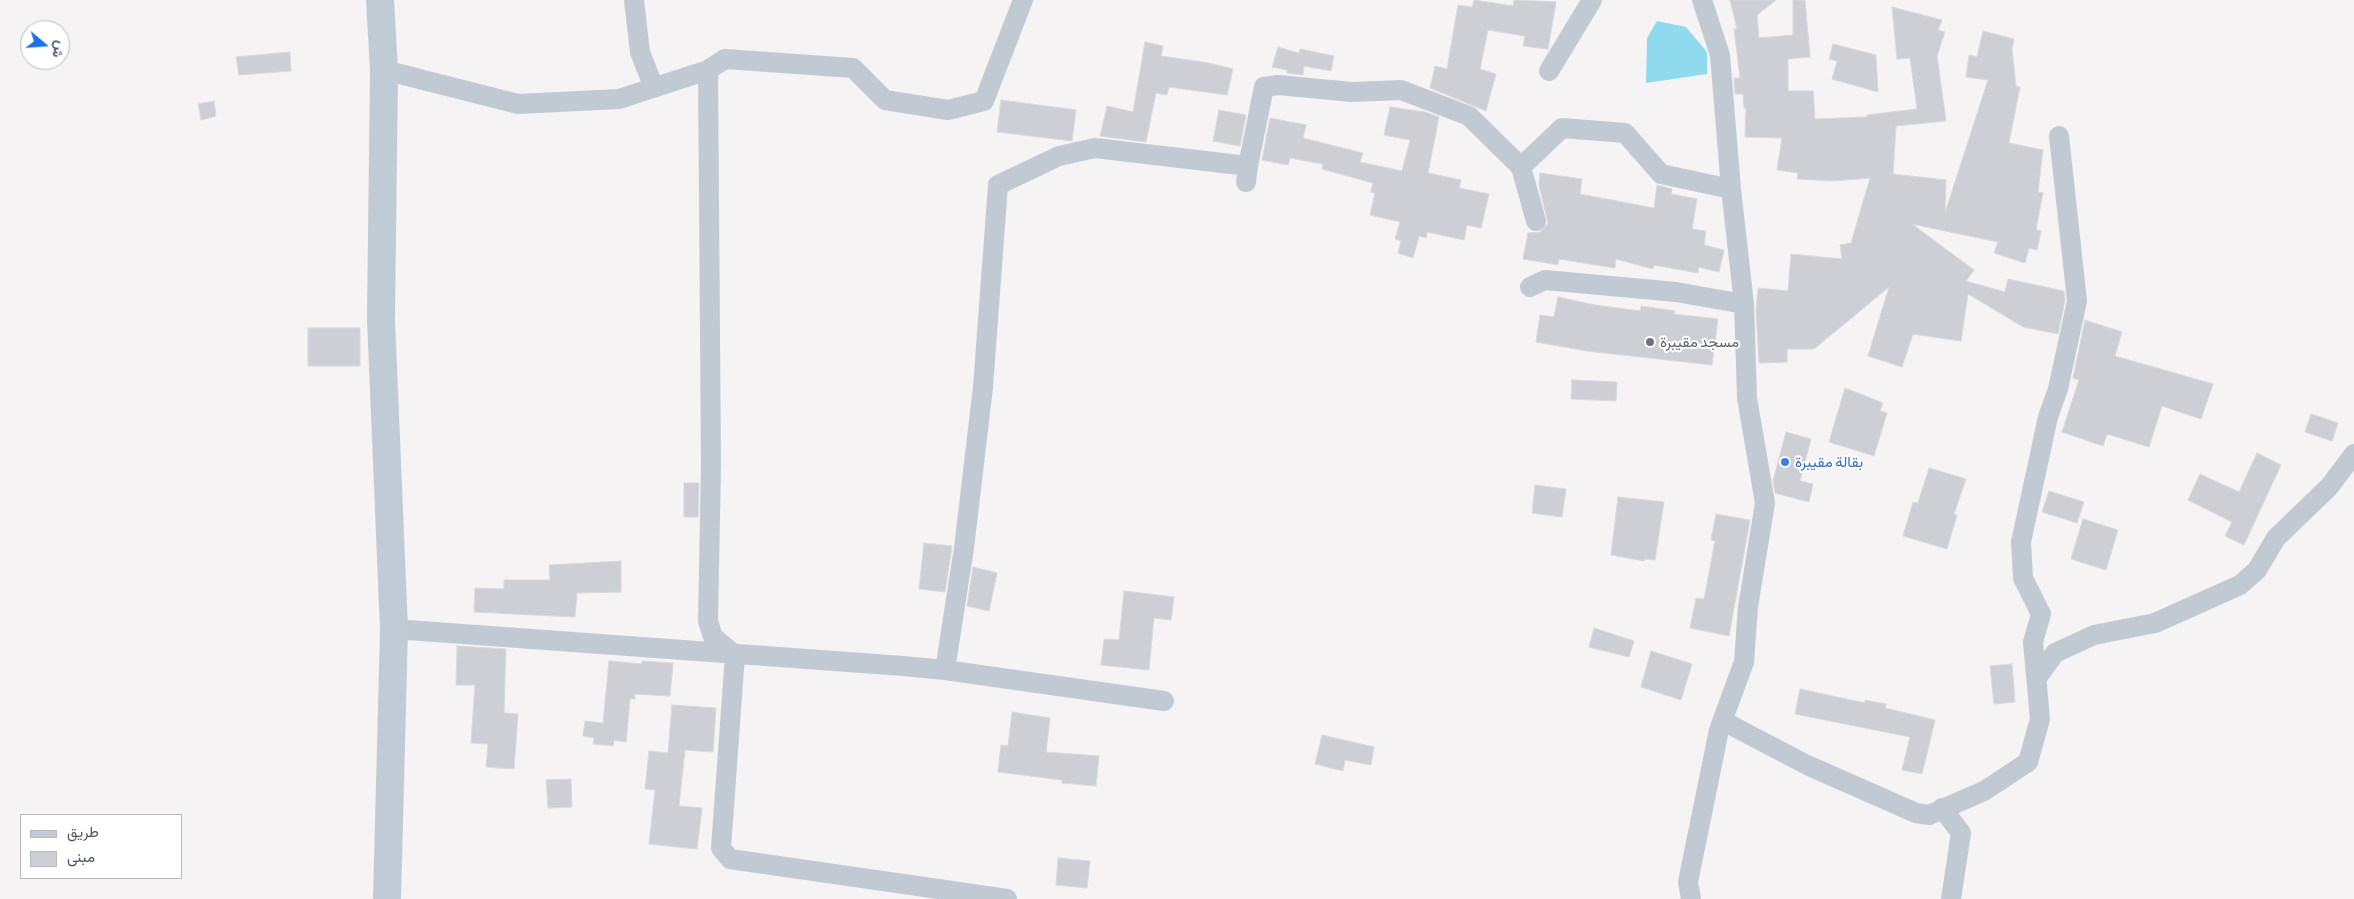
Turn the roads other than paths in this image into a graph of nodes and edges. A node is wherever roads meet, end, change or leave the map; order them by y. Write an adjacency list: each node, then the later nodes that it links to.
1 (380, 0): 6 (street)
2 (634, 0): 9 (street)
3 (1023, 0): 7 (street)
4 (1592, 0): 8 (street)
5 (1702, 0): 12 (street)
6 (384, 70): 9 (street); 17 (street)
7 (708, 70): 9 (street); 18 (street)
8 (1549, 71)
9 (654, 88)
10 (2059, 136): 20 (street)
11 (1521, 167): 12 (street); 13 (street); 19 (street)
12 (1731, 189): 15 (street)
13 (1536, 221)
14 (1530, 287): 15 (street)
15 (1744, 304): 22 (street)
16 (2354, 454): 20 (street)
17 (394, 629): 18 (street); 24 (street)
18 (735, 655): 19 (street); 25 (street)
19 (946, 670): 21 (street)
20 (2037, 678): 23 (street)
21 (1164, 701)
22 (1723, 721): 23 (street); 26 (street)
23 (1942, 808): 27 (street)
24 (387, 899)
25 (1007, 899)
26 (1691, 899)
27 (1951, 899)

